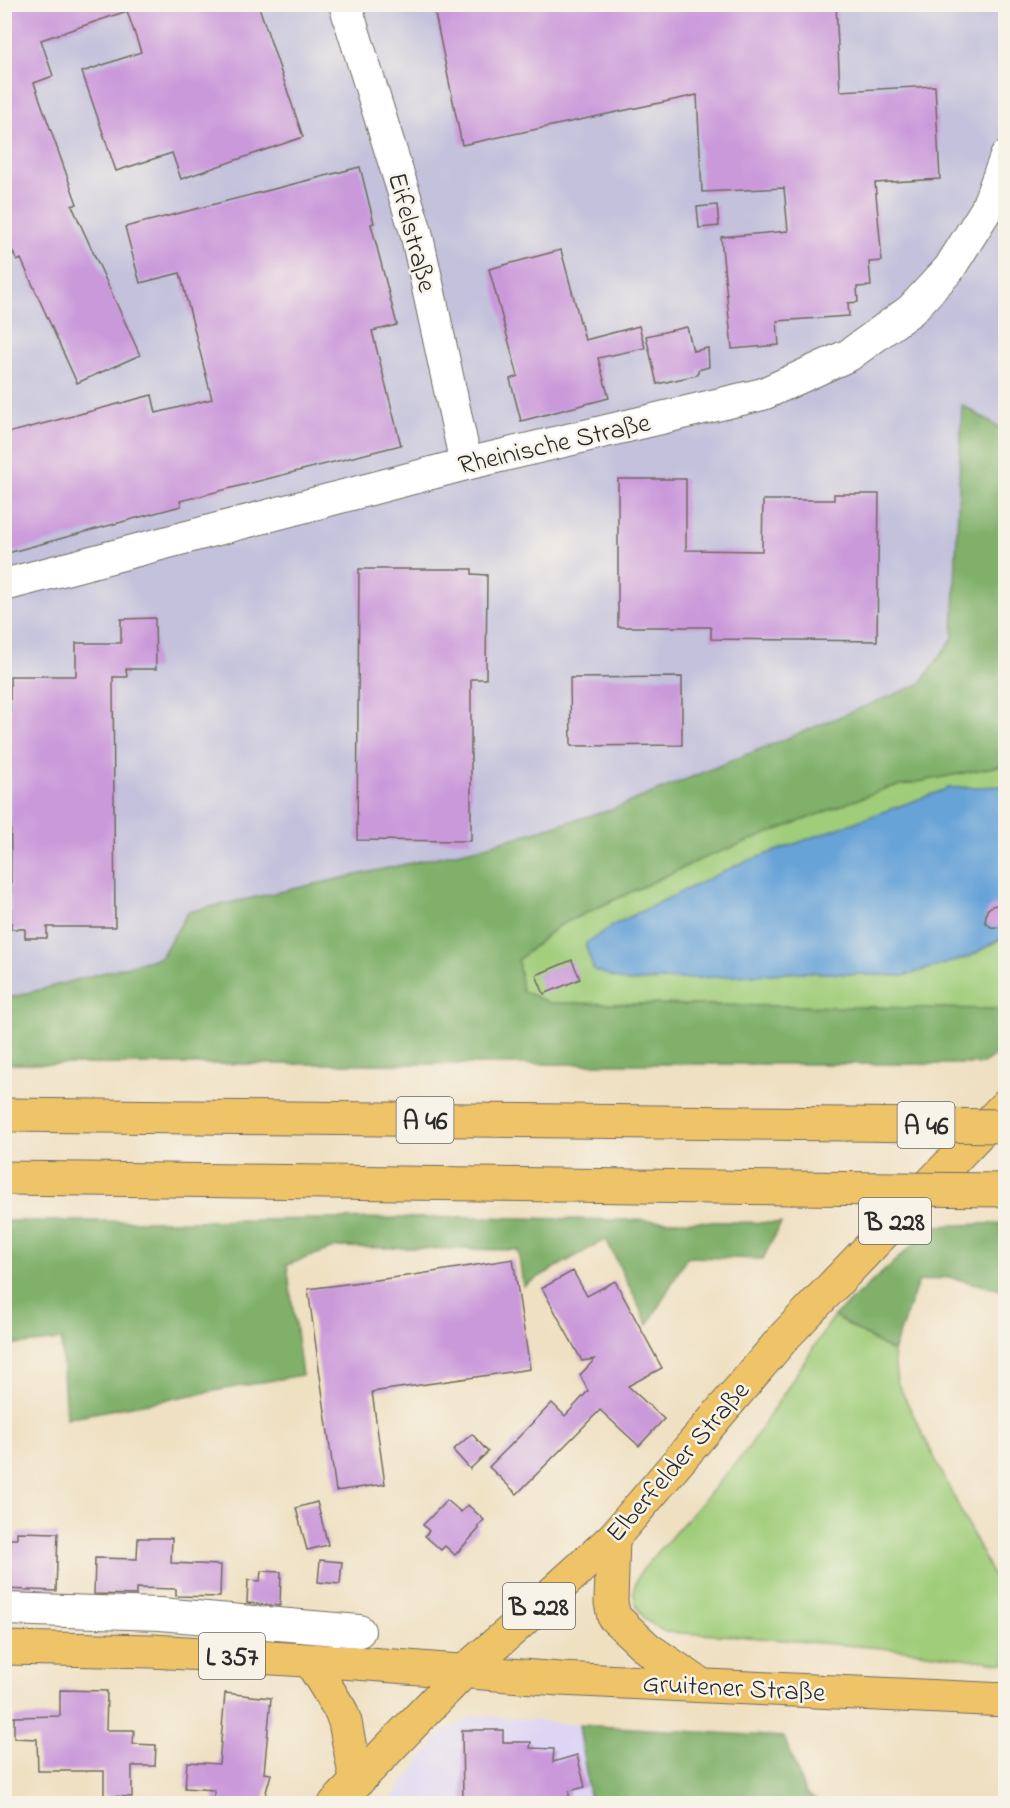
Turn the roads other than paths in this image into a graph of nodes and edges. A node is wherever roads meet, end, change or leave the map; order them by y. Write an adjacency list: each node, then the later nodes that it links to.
1 (345, 4): 3 (street, Eifelstraße)
2 (1005, 157): 3 (street, Rheinische Straße)
3 (466, 464): 4 (street, Rheinische Straße)
4 (4, 585)
5 (1005, 1105): 10 (main road, Elberfelder Straße / B 228)
6 (4, 1115): 7 (main road, A 46, bridge)
7 (1005, 1126)
8 (4, 1178): 9 (main road, A 46, bridge)
9 (1005, 1190)
10 (613, 1538): 15 (main road, Elberfelder Straße / B 228); 16 (main road)
11 (4, 1609): 12 (street)
12 (358, 1631)
13 (4, 1648): 14 (main road, L 357)
14 (311, 1662): 15 (main road, L 357); 18 (main road)
15 (463, 1672): 16 (main road, Gruitener Straße / L 357); 18 (main road, Elberfelder Straße / B 228)
16 (701, 1685): 17 (main road, Gruitener Straße / L 357)
17 (1005, 1700)
18 (356, 1780): 19 (main road, Elberfelder Straße / B 228)
19 (334, 1803)

